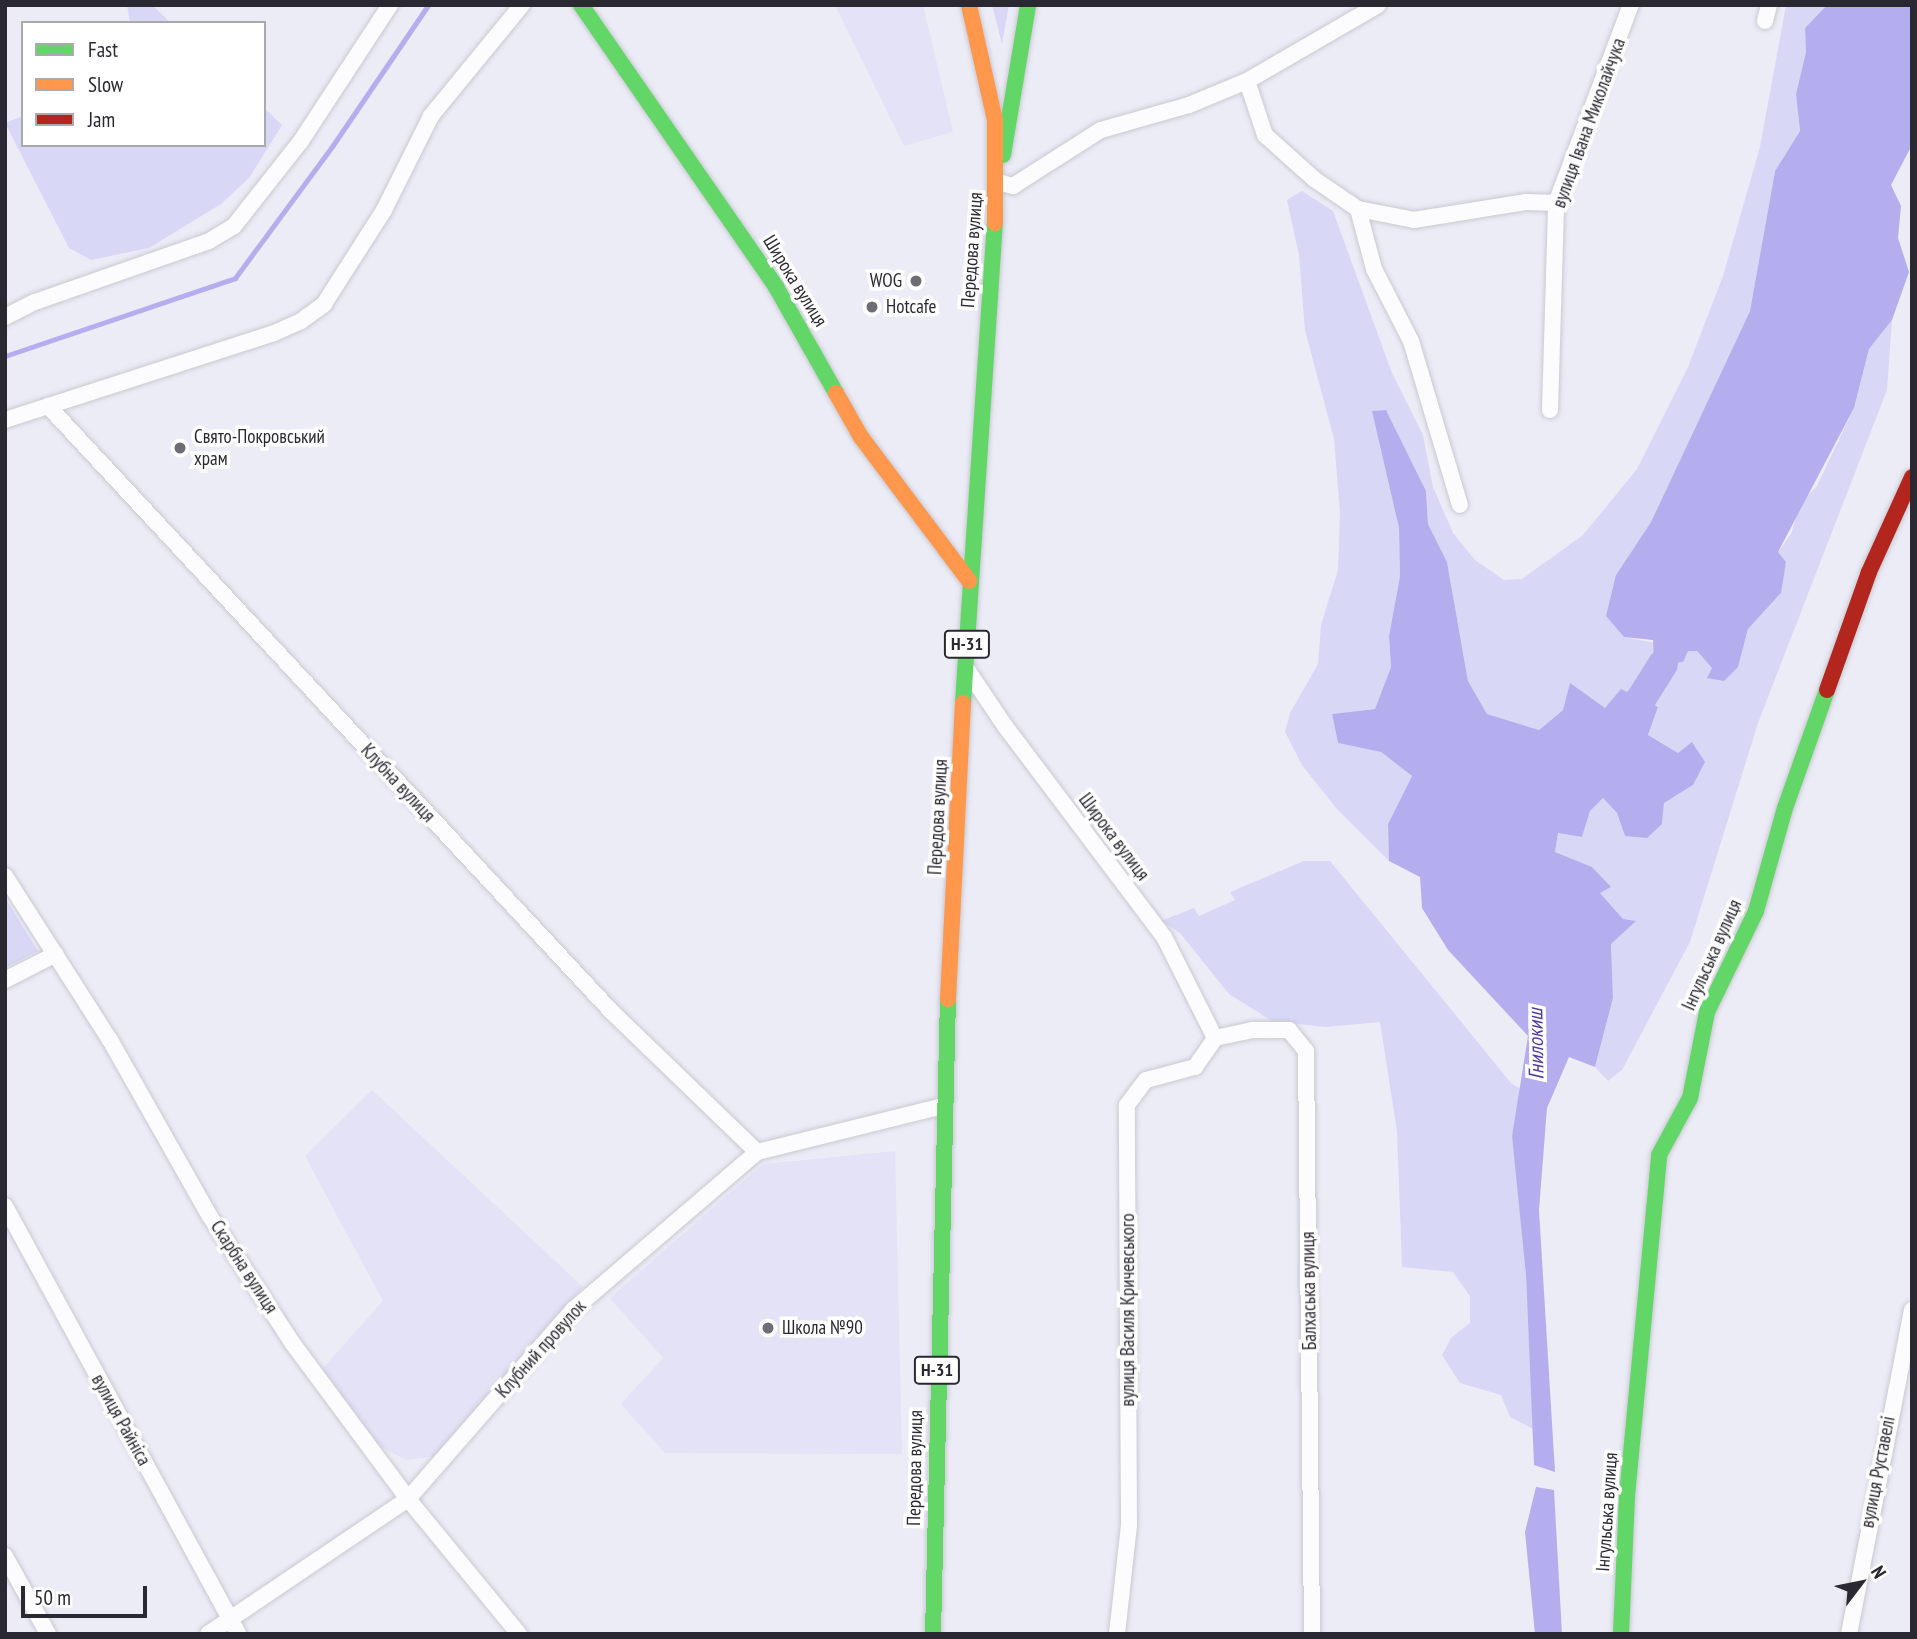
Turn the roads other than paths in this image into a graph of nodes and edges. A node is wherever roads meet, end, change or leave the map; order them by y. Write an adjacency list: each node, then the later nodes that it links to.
1 (390, 5): 12 (street)
2 (522, 5): 13 (street)
3 (969, 5): 9 (main road, Н-31)
4 (1028, 5): 9 (main road, Передова вулиця)
5 (1378, 5): 8 (street)
6 (1631, 5): 10 (street, вулиця Івана Миколайчука)
7 (583, 6): 18 (main road, Широка вулиця)
8 (1247, 81): 9 (street); 11 (street)
9 (998, 182): 18 (main road, Передова вулиця / Н-31)
10 (1556, 203): 11 (street); 14 (street, вулиця Івана Миколайчука)
11 (1358, 209): 17 (street)
12 (5, 317)
13 (48, 406): 15 (street); 25 (street, Клубна вулиця)
14 (1550, 410)
15 (5, 420)
16 (1912, 477): 37 (main road, Інгульська вулиця)
17 (1460, 505)
18 (969, 581): 19 (main road, Передова вулиця / Н-31)
19 (967, 667): 23 (street, Широка вулиця); 24 (main road, Передова вулиця / Н-31)
20 (5, 876): 21 (street, Скарбна вулиця)
21 (56, 954): 22 (street); 28 (street, Скарбна вулиця)
22 (5, 980)
23 (1215, 1038): 35 (street, вулиця Василя Кричевського); 36 (street, Балхаська вулиця)
24 (943, 1106): 25 (street, Клубний провулок); 34 (main road, Передова вулиця / Н-31)
25 (757, 1152): 28 (street, Клубний провулок)
26 (5, 1206): 30 (street, вулиця Райніса)
27 (1912, 1310): 38 (street, вулиця Руставелі)
28 (408, 1499): 30 (street, Клубний провулок); 33 (street, Скарбна вулиця)
29 (5, 1556): 31 (street)
30 (234, 1627): 32 (street, Клубний провулок)
31 (48, 1634)
32 (208, 1634)
33 (519, 1634)
34 (933, 1634)
35 (1117, 1634)
36 (1312, 1634)
37 (1620, 1634)
38 (1849, 1634)

